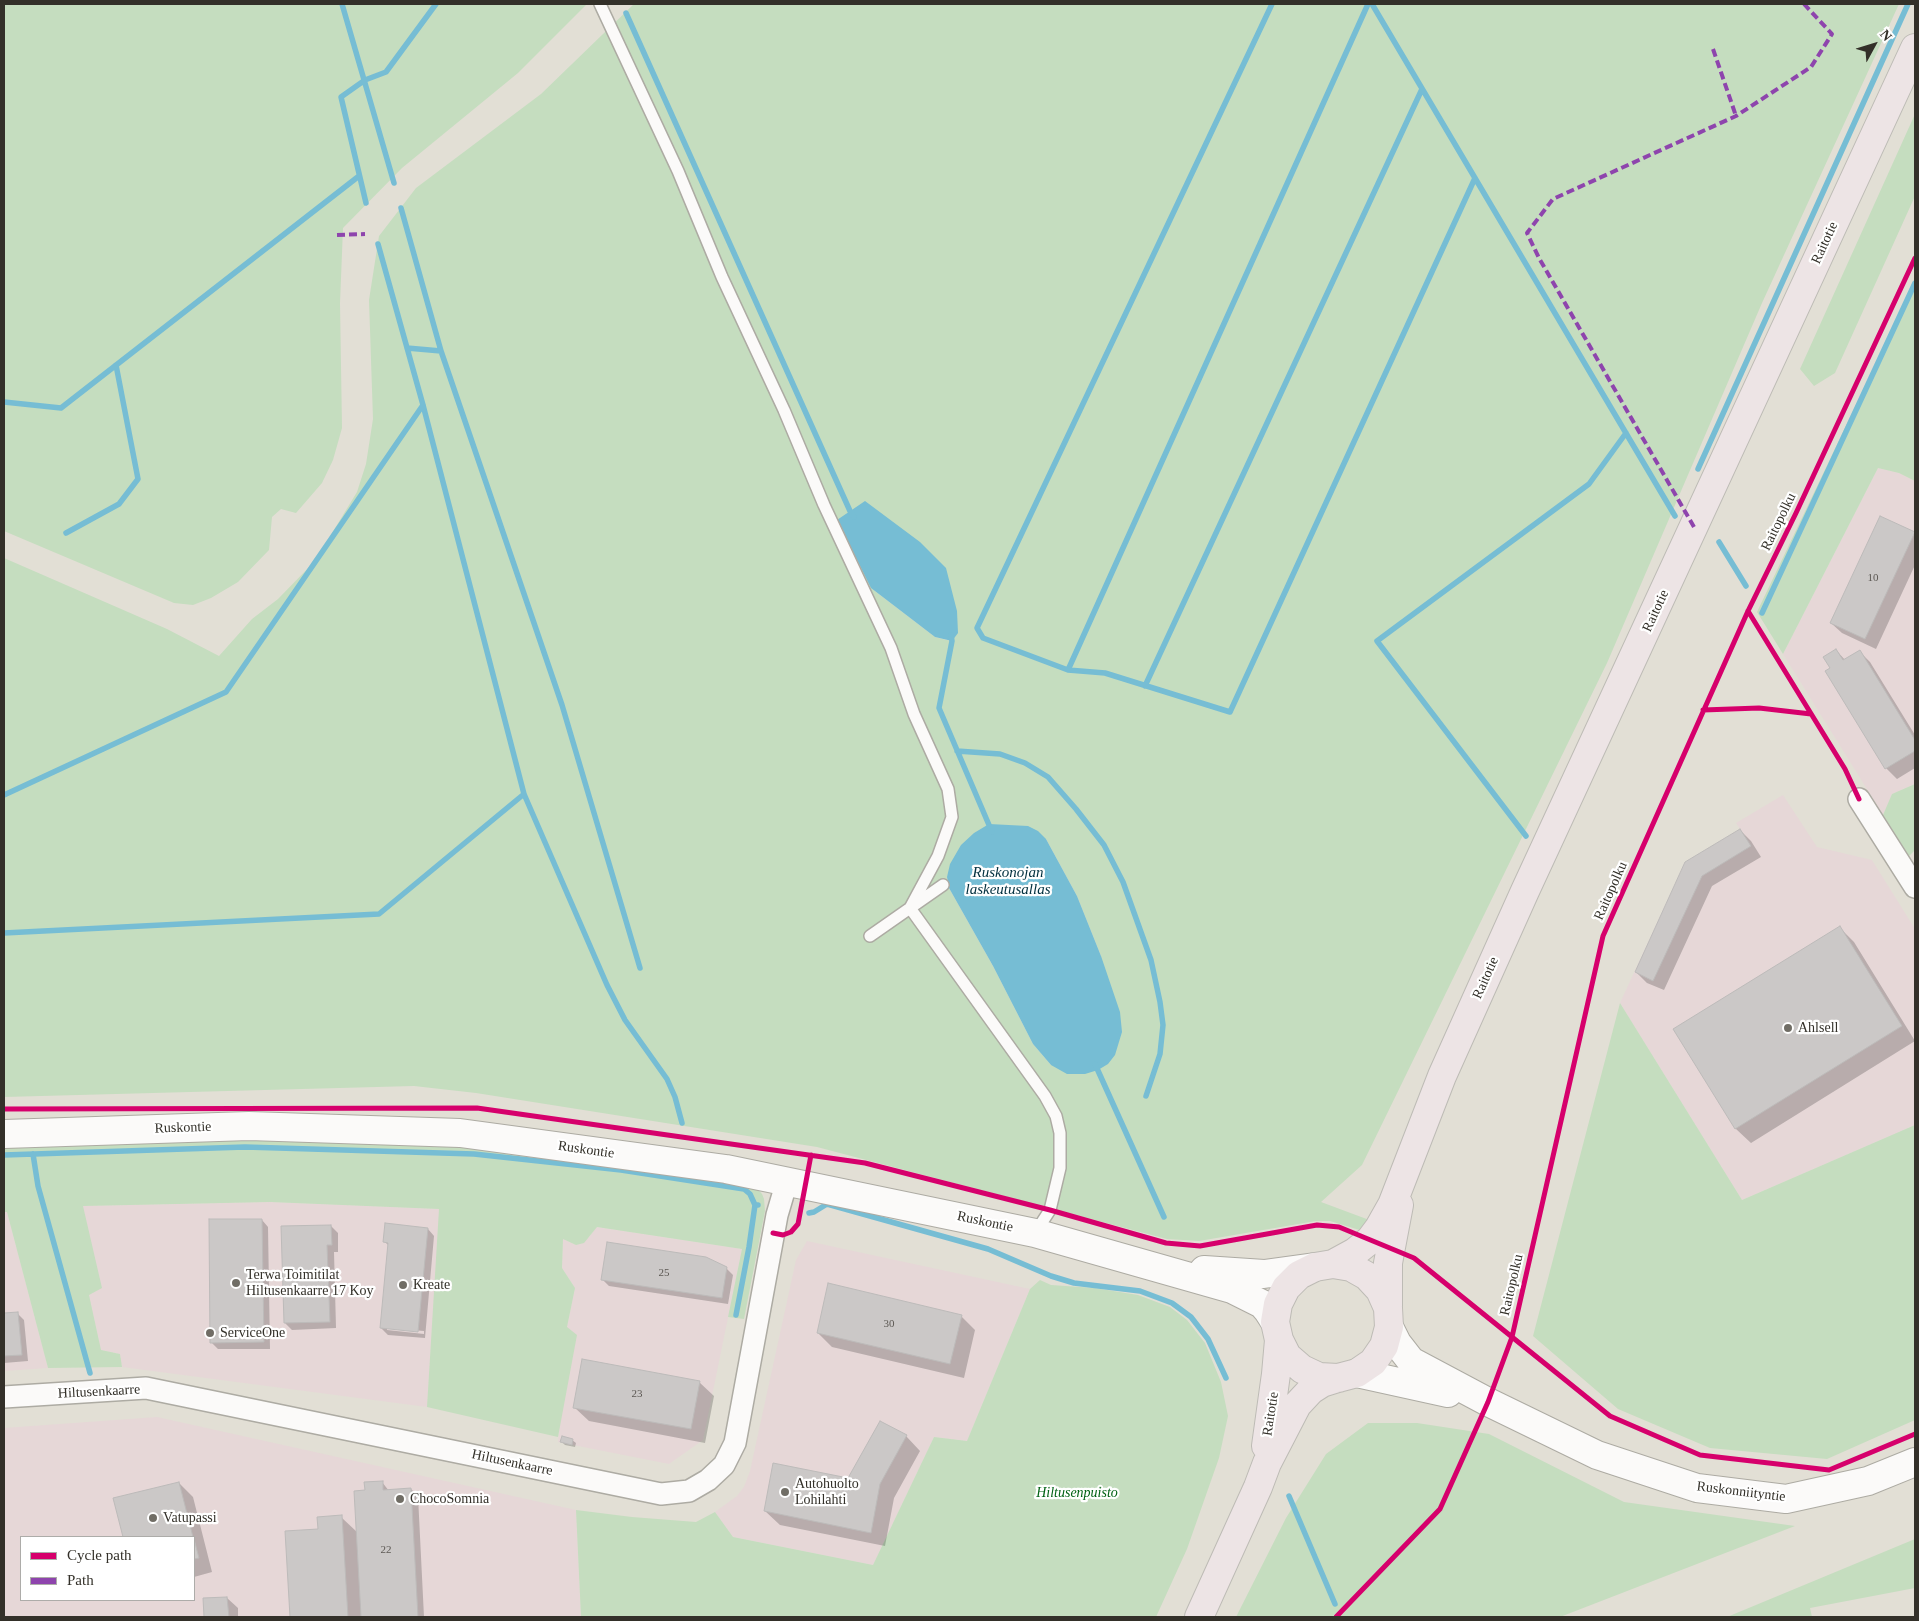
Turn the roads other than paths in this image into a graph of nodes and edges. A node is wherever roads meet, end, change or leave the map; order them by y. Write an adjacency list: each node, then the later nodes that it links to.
1 (600, 4): 6 (lane)
2 (1915, 48): 9 (main road, Raitotie)
3 (1858, 799): 5 (street)
4 (943, 885): 6 (lane)
5 (1915, 887)
6 (910, 908): 7 (lane); 11 (lane)
7 (870, 936)
8 (4, 1134): 10 (main road, Ruskontie)
9 (1404, 1177): 12 (main road, Raitotie); 14 (main road, Raitotie)
10 (787, 1181): 11 (main road, Ruskontie); 17 (street, Hiltusenkaarre)
11 (1036, 1233): 13 (main road, Ruskontie)
12 (1324, 1266): 13 (main road, Ruskontie); 14 (main road); 15 (main road)
13 (1158, 1267): 15 (main road, Ruskontie)
14 (1388, 1317): 16 (main road); 18 (main road, Ruskonniityntie)
15 (1277, 1331): 16 (main road); 20 (main road, Raitotie)
16 (1348, 1375): 18 (main road, Ruskonniityntie); 20 (main road, Raitotie)
17 (4, 1398)
18 (1488, 1402): 19 (main road, Ruskonniityntie)
19 (1915, 1462)
20 (1258, 1487): 21 (main road, Raitotie)
21 (1199, 1617)

